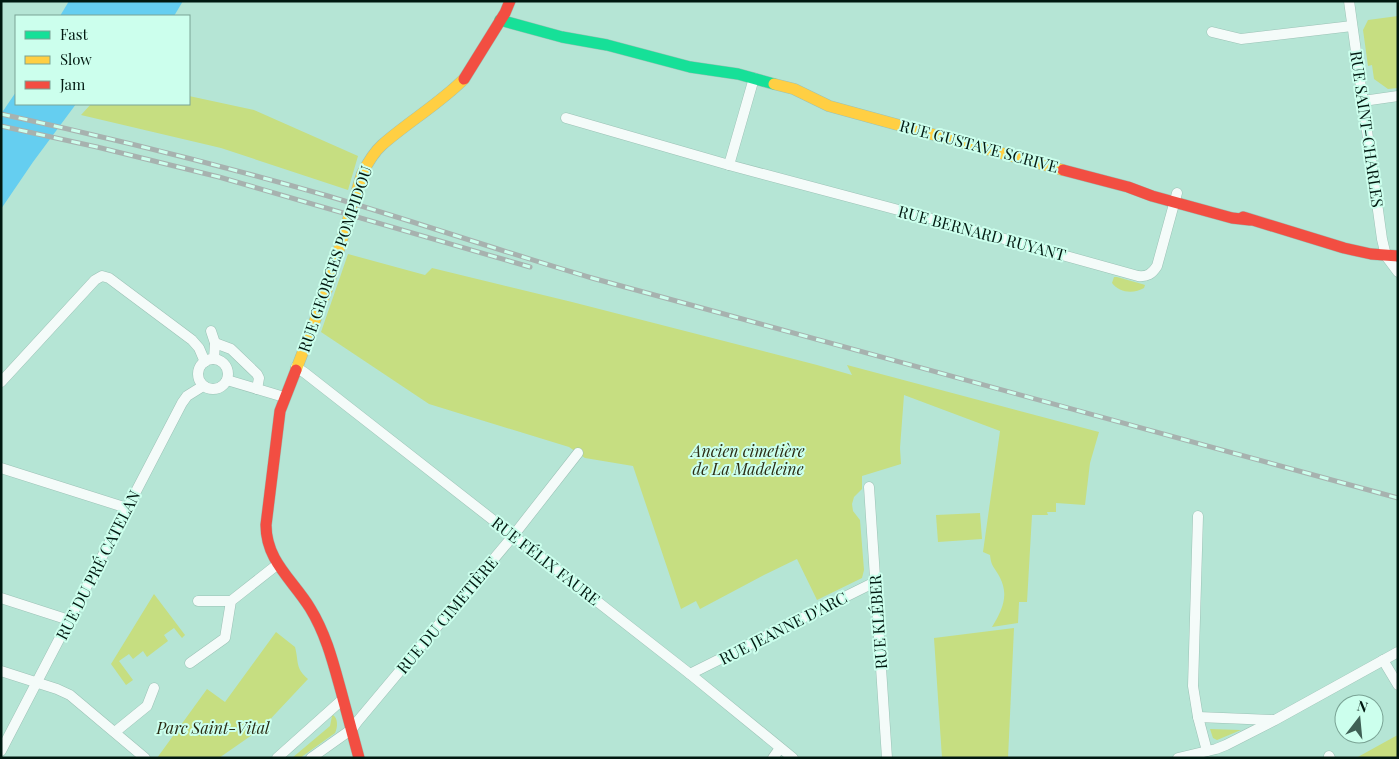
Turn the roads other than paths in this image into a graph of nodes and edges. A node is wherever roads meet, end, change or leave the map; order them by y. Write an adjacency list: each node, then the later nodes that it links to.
1 (510, 1): 3 (street, RUE GEORGES POMPIDOU)
2 (1349, 1): 4 (street, RUE SAINT-CHARLES)
3 (502, 17): 6 (street, RUE GUSTAVE SCRIVE); 18 (street, RUE GEORGES POMPIDOU)
4 (1352, 26): 5 (street); 8 (street, RUE SAINT-CHARLES)
5 (1212, 32)
6 (753, 83): 10 (street); 11 (street, RUE GUSTAVE SCRIVE)
7 (1398, 96): 8 (street)
8 (1363, 101): 13 (street, RUE SAINT-CHARLES)
9 (566, 118): 10 (street, RUE BERNARD RUYANT)
10 (729, 164): 11 (street, RUE BERNARD RUYANT)
11 (1176, 198): 13 (street, RUE GUSTAVE SCRIVE)
12 (1398, 249): 13 (street, RUE GUSTAVE SCRIVE)
13 (1389, 254): 14 (street)
14 (1398, 272)
15 (211, 331): 16 (street)
16 (215, 342): 17 (street); 22 (street)
17 (209, 360): 19 (street); 20 (street); 21 (street)
18 (296, 367): 23 (street, RUE GEORGES POMPIDOU); 29 (street, RUE FÉLIX FAURE)
19 (227, 380): 21 (street); 22 (street)
20 (1, 382)
21 (203, 386): 27 (street, RUE DU PRÉ CATELAN)
22 (257, 389): 23 (street)
23 (284, 397): 30 (street, RUE GEORGES POMPIDOU)
24 (578, 453): 29 (street, RUE DU CIMETIÈRE)
25 (1, 468): 27 (street)
26 (869, 486): 31 (street, RUE KLÉBER)
27 (127, 508): 35 (street, RUE DU PRÉ CATELAN)
28 (1198, 516): 45 (street)
29 (513, 536): 40 (street, RUE FÉLIX FAURE); 47 (street, RUE DU CIMETIÈRE)
30 (278, 564): 34 (street); 44 (street, RUE GEORGES POMPIDOU)
31 (875, 582): 40 (street, RUE JEANNE D'ARC); 58 (street, RUE KLÉBER)
32 (1, 598): 35 (street)
33 (198, 601): 34 (street)
34 (232, 601): 38 (street)
35 (69, 620): 41 (street, RUE DU PRÉ CATELAN)
36 (1398, 652): 37 (street)
37 (1384, 660): 42 (street); 46 (street)
38 (190, 663)
39 (1, 671): 41 (street)
40 (690, 674): 49 (street, RUE FÉLIX FAURE)
41 (37, 682): 48 (street); 50 (street, RUE DU PRÉ CATELAN)
42 (1398, 685)
43 (154, 688): 48 (street)
44 (343, 699): 47 (street, RUE GEORGES POMPIDOU); 53 (street)
45 (1198, 717): 46 (street); 51 (street)
46 (1275, 720): 51 (street)
47 (352, 729): 54 (street, RUE DU CIMETIÈRE); 55 (street, RUE GEORGES POMPIDOU)
48 (115, 732): 52 (street)
49 (780, 748): 56 (street); 57 (street, RUE FÉLIX FAURE)
50 (1, 751)
51 (1207, 751): 59 (street)
52 (144, 758)
53 (277, 758)
54 (311, 758)
55 (359, 758)
56 (773, 758)
57 (793, 758)
58 (887, 758)
59 (1178, 758)

